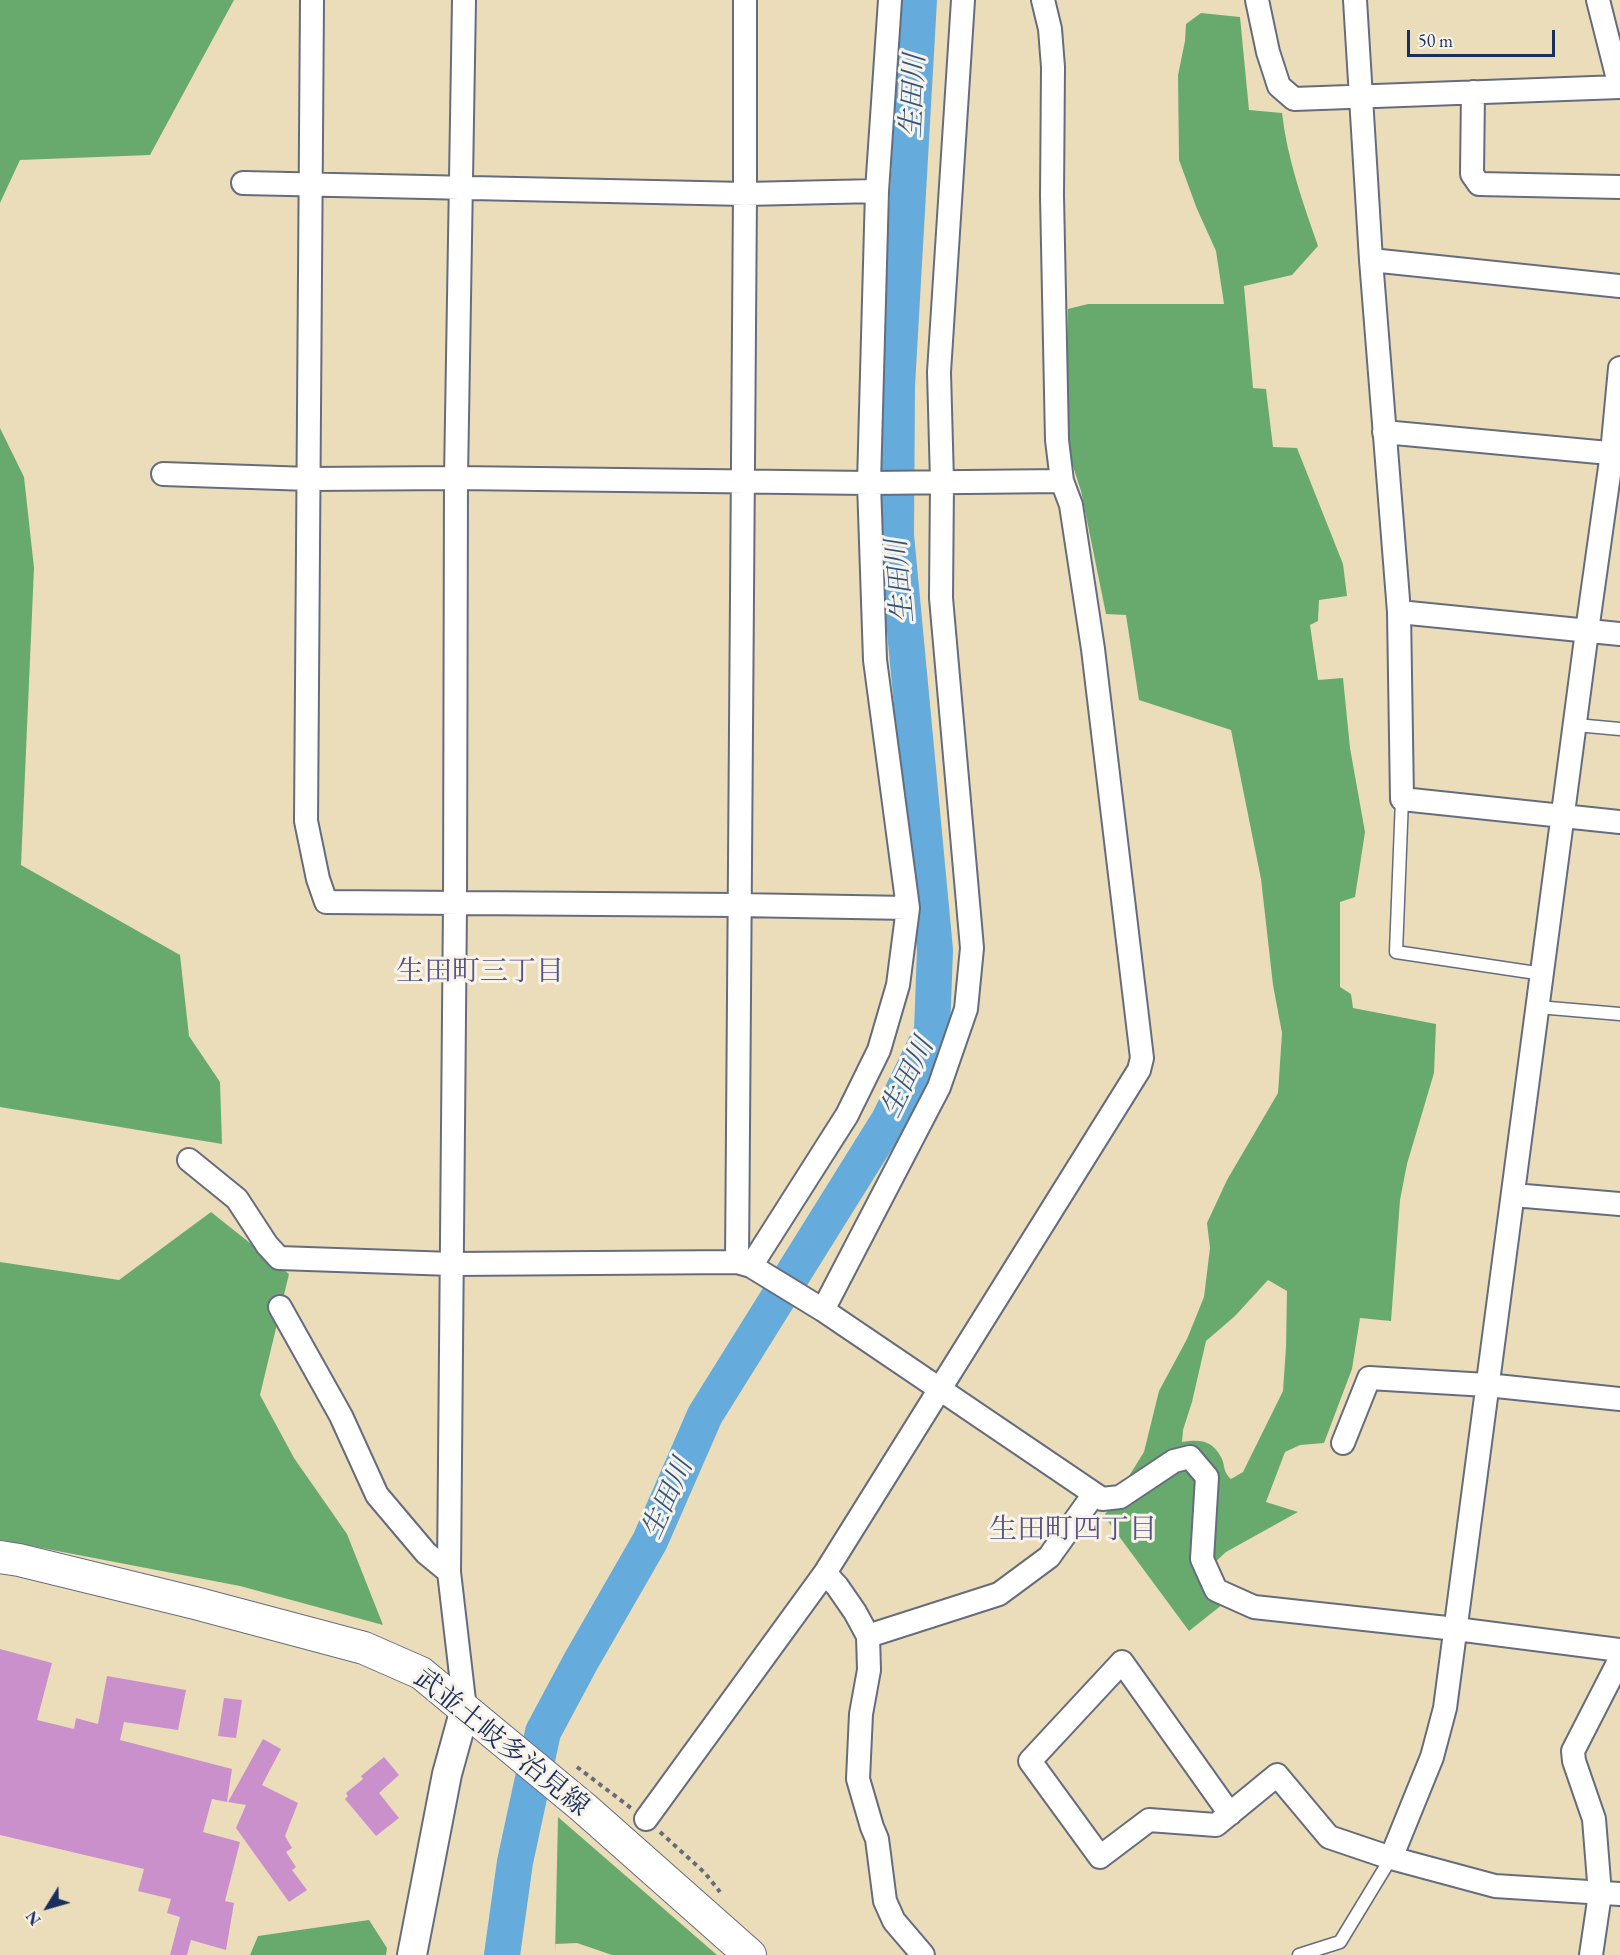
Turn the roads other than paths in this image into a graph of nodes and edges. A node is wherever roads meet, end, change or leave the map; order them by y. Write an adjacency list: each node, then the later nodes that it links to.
1 (312, 0): 14 (street)
2 (464, 0): 16 (street)
3 (745, 0): 18 (street)
4 (890, 0): 17 (street)
5 (963, 0): 28 (street)
6 (1043, 0): 29 (street)
7 (1257, 0): 12 (street)
8 (1355, 0): 12 (street)
9 (1599, 0): 10 (street)
10 (1620, 87): 11 (street)
11 (1473, 92): 12 (street); 15 (street)
12 (1361, 96): 19 (street)
13 (243, 183): 14 (street)
14 (312, 185): 16 (street); 26 (street)
15 (1620, 187)
16 (462, 189): 18 (street); 25 (street)
17 (877, 191): 18 (street); 30 (street)
18 (745, 194): 27 (street)
19 (1371, 260): 20 (street); 22 (street)
20 (1620, 286)
21 (1620, 368): 23 (street)
22 (1384, 432): 23 (street); 31 (street)
23 (1616, 454): 32 (street)
24 (163, 474): 26 (street)
25 (456, 477): 26 (street); 27 (street); 39 (street)
26 (309, 479): 39 (street)
27 (743, 480): 30 (street); 40 (street)
28 (942, 481): 29 (street); 30 (street); 51 (street)
29 (1062, 481): 53 (street)
30 (869, 483): 41 (street)
31 (1399, 612): 32 (street); 36 (street)
32 (1587, 631): 33 (street); 34 (street)
33 (1620, 634)
34 (1576, 725): 35 (lane); 37 (street)
35 (1620, 729)
36 (1402, 799): 37 (street); 42 (lane)
37 (1563, 818): 38 (street); 42 (street)
38 (1620, 822)
39 (455, 904): 40 (street); 48 (street)
40 (738, 905): 41 (street); 49 (street)
41 (908, 909): 49 (street)
42 (1543, 974): 43 (street)
43 (1538, 1006): 44 (lane); 46 (street)
44 (1620, 1014)
45 (189, 1160): 48 (street)
46 (1513, 1195): 47 (street); 52 (street)
47 (1620, 1204)
48 (452, 1263): 49 (street); 58 (street)
49 (744, 1264): 51 (street)
50 (280, 1307): 58 (street)
51 (823, 1310): 53 (street)
52 (1487, 1385): 54 (street); 55 (street); 60 (street)
53 (939, 1388): 56 (street); 59 (street)
54 (1620, 1399)
55 (1343, 1443)
56 (1094, 1494): 60 (street); 61 (street)
57 (0, 1557): 63 (main road, 武並土岐多治見線)
58 (449, 1572): 63 (street)
59 (825, 1573): 61 (street); 65 (street)
60 (1456, 1629): 62 (street); 66 (street)
61 (868, 1636): 70 (street)
62 (1620, 1650): 67 (street)
63 (465, 1709): 68 (street); 69 (main road, 武並土岐多治見線)
64 (1230, 1814): 64 (street); 66 (street)
65 (646, 1819)
66 (1391, 1858): 67 (street); 71 (lane)
67 (1610, 1894): 72 (street)
68 (412, 1955)
69 (750, 1955)
70 (923, 1955)
71 (1299, 1955)
72 (1591, 1955)

